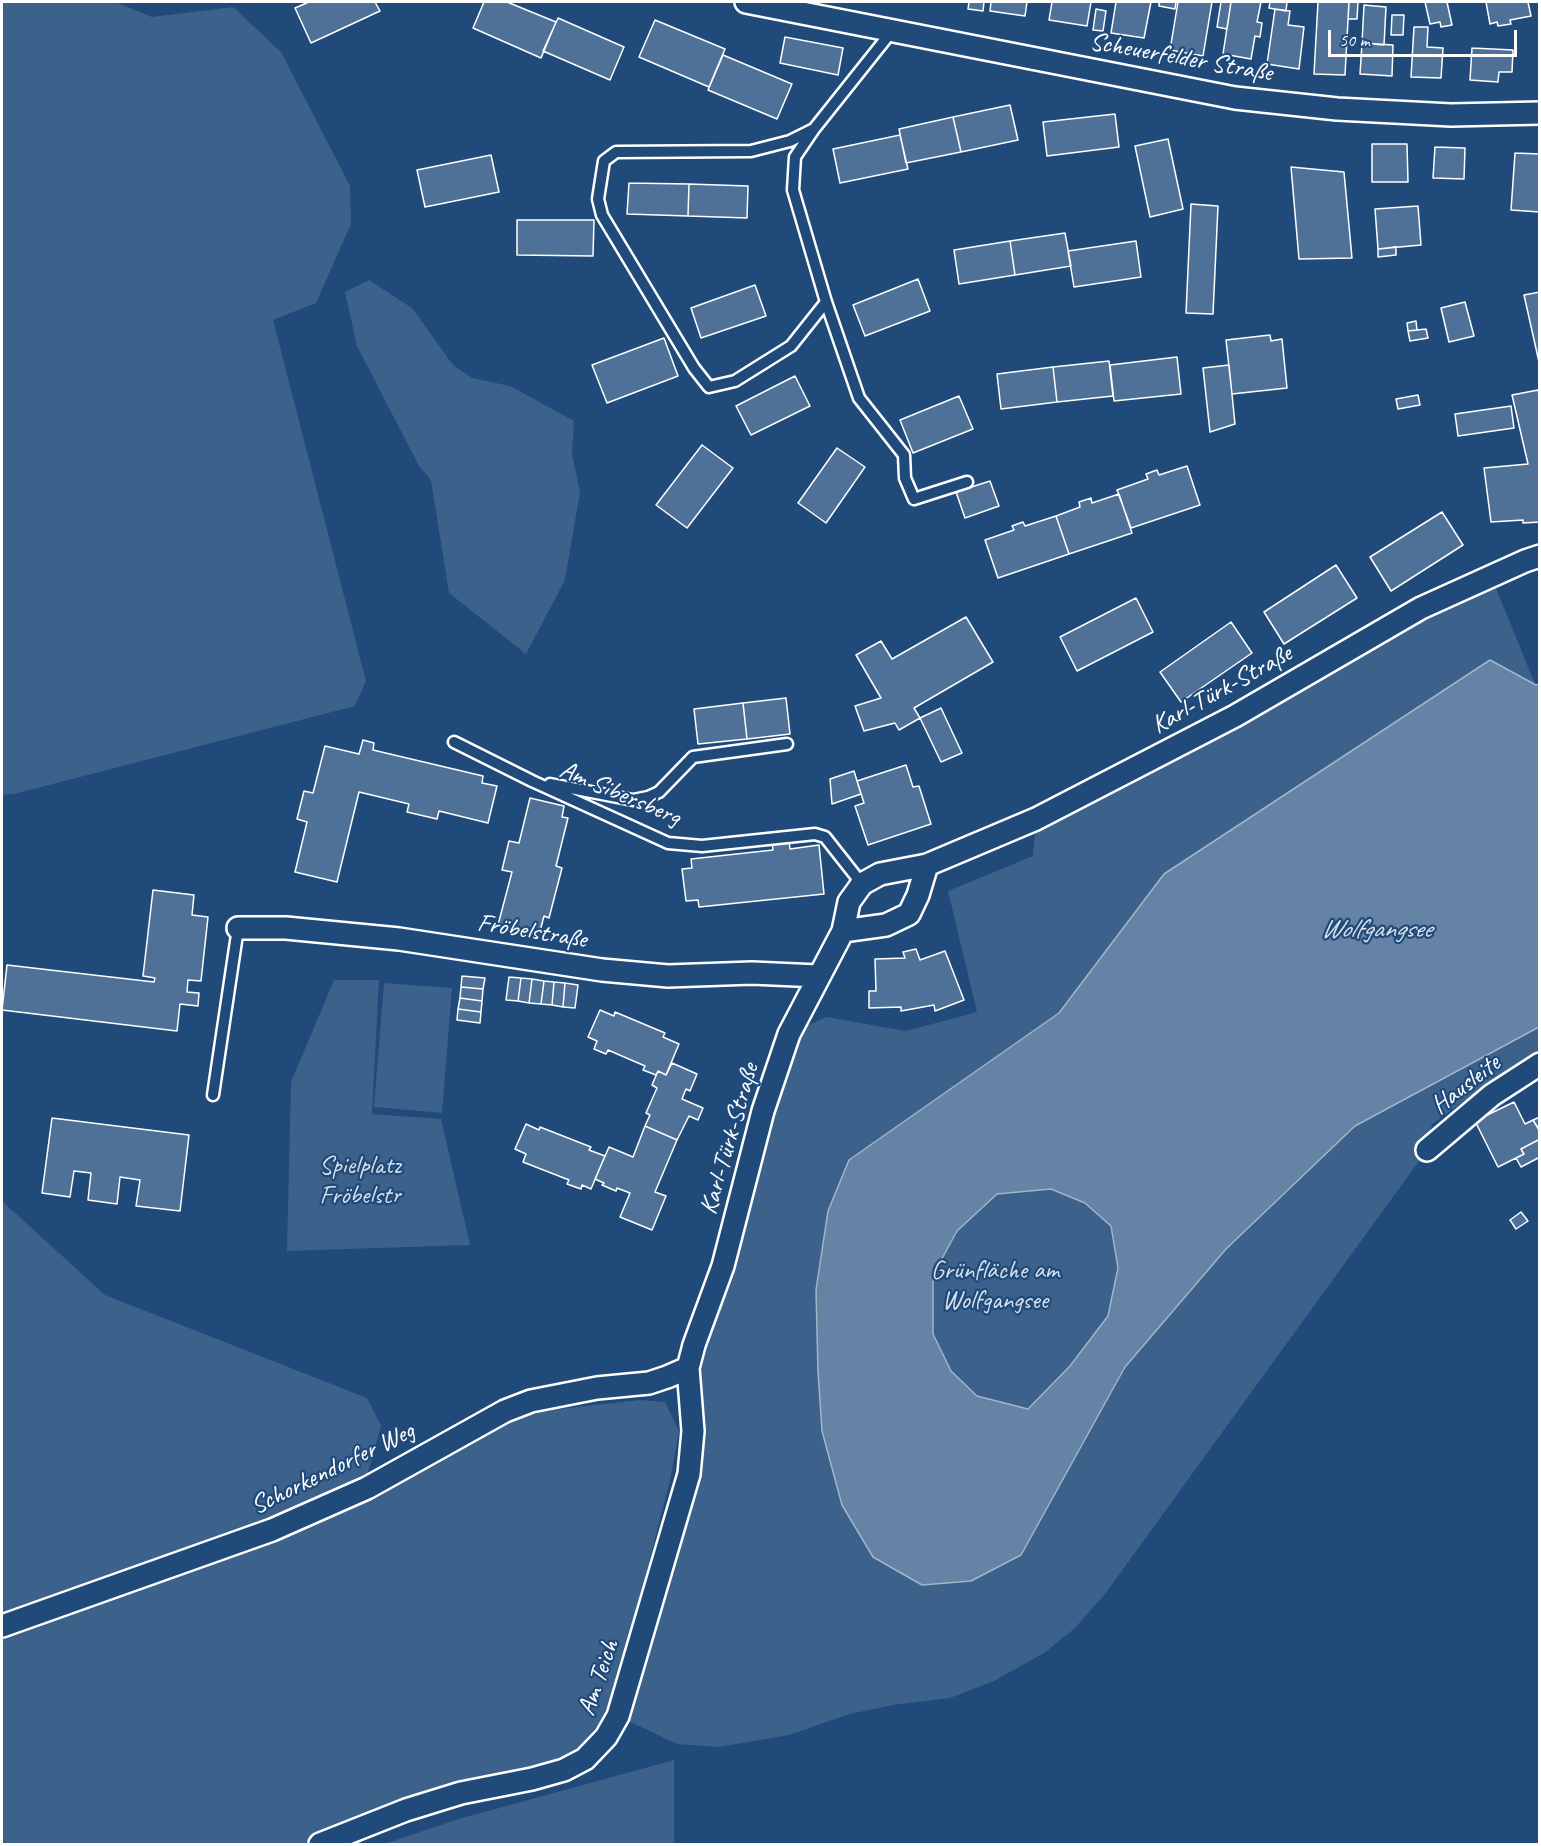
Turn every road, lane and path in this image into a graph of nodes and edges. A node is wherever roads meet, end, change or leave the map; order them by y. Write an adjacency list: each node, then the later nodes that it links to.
1 (746, 2): 2 (street, Scheuerfelder Straße)
2 (817, 9): 3 (street, Scheuerfelder Straße)
3 (892, 31): 4 (street, Scheuerfelder Straße); 5 (lane)
4 (1539, 113)
5 (814, 129): 6 (lane); 6 (lane)
6 (826, 302): 7 (lane)
7 (967, 482)
8 (1539, 556): 12 (street, Karl-Türk-Straße)
9 (454, 742): 11 (lane, Am Sibersberg)
10 (787, 744): 11 (lane)
11 (532, 781): 13 (lane, Am Sibersberg)
12 (927, 865): 13 (street, Karl-Türk-Straße); 15 (street)
13 (862, 884): 15 (street, Karl-Türk-Straße)
14 (238, 928): 16 (street, Fröbelstraße); 18 (lane)
15 (843, 931): 16 (street, Karl-Türk-Straße)
16 (818, 976): 20 (street, Karl-Türk-Straße)
17 (1539, 1064): 19 (street, Hausleite)
18 (213, 1095)
19 (1427, 1150)
20 (688, 1368): 21 (street, Schorkendorfer Weg); 22 (street, Am Teich)
21 (2, 1626)
22 (320, 1845)

